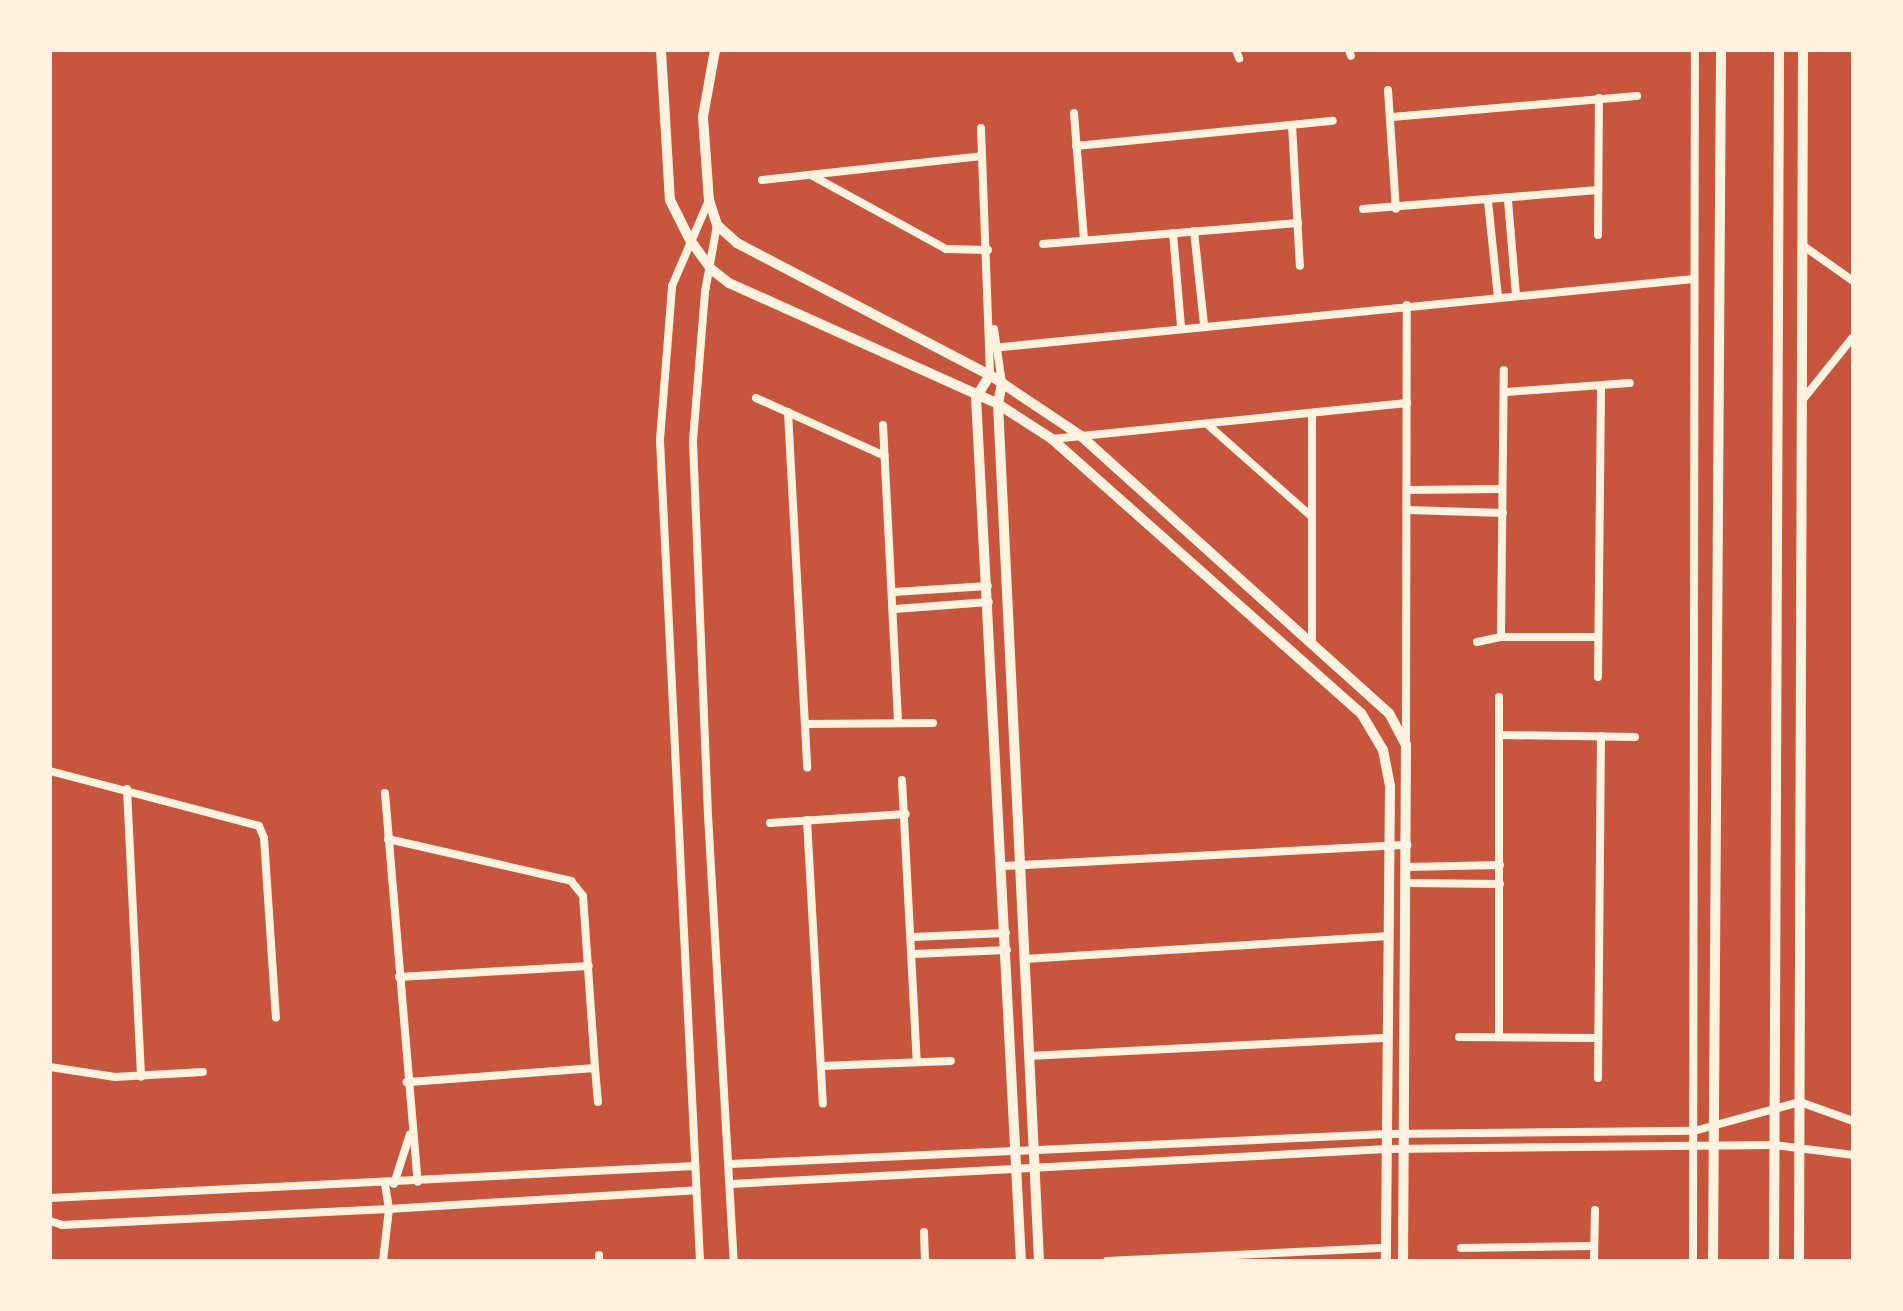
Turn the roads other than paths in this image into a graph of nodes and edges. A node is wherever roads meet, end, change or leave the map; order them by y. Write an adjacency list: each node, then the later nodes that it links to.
1 (661, 50): 31 (street)
2 (714, 50): 20 (street)
3 (1695, 50): 37 (street)
4 (1721, 50): 135 (street)
5 (1779, 50): 73 (street)
6 (1802, 50): 33 (street)
7 (1388, 90): 11 (street)
8 (1637, 96): 9 (street)
9 (1599, 98): 11 (street); 19 (street)
10 (1074, 113): 15 (street)
11 (1392, 117): 24 (street)
12 (1333, 121): 13 (street)
13 (1292, 125): 15 (street); 25 (street)
14 (981, 128): 16 (street)
15 (1076, 146): 30 (street)
16 (982, 156): 17 (street); 34 (street)
17 (811, 176): 18 (street); 34 (street)
18 (762, 180)
19 (1598, 190): 21 (street); 29 (street)
20 (709, 200): 26 (street); 31 (street)
21 (1508, 200): 22 (street); 39 (street)
22 (1488, 201): 24 (street); 40 (street)
23 (1363, 208): 24 (street)
24 (1396, 208)
25 (1298, 223): 27 (street); 35 (street)
26 (717, 225): 36 (street); 47 (street)
27 (1194, 232): 28 (street); 42 (street)
28 (1172, 234): 30 (street); 43 (street)
29 (1598, 235)
30 (1084, 239): 32 (street)
31 (690, 240): 36 (street); 150 (street)
32 (1043, 244)
33 (1805, 248): 38 (street); 54 (street)
34 (988, 250): 45 (street)
35 (1300, 266)
36 (712, 269): 52 (street); 149 (street)
37 (1694, 279): 39 (street); 137 (street)
38 (1853, 281)
39 (1516, 295): 40 (street)
40 (1498, 297): 41 (street)
41 (1407, 306): 42 (street); 56 (street)
42 (1204, 325): 43 (street)
43 (1181, 327): 45 (street)
44 (1853, 338): 54 (street)
45 (996, 348): 47 (street); 48 (street)
46 (1504, 370): 51 (street)
47 (990, 375): 48 (street); 52 (street)
48 (1002, 383): 55 (street); 61 (street)
49 (1630, 383): 50 (street)
50 (1601, 388): 51 (street); 76 (street)
51 (1507, 392): 64 (street)
52 (976, 397): 55 (street); 69 (street)
53 (756, 398): 57 (street)
54 (1804, 398): 74 (street)
55 (998, 404): 62 (street); 99 (street)
56 (1407, 404): 58 (street); 65 (street)
57 (788, 412): 63 (street); 83 (street)
58 (1312, 414): 59 (street); 68 (street)
59 (1207, 424): 61 (street); 68 (street)
60 (883, 425): 63 (street)
61 (1080, 436): 62 (street); 77 (street)
62 (1052, 439): 98 (street)
63 (885, 456): 70 (street)
64 (1502, 489): 65 (street); 67 (street)
65 (1408, 490): 66 (street)
66 (1408, 510): 67 (street); 87 (street)
67 (1503, 512): 75 (street)
68 (1312, 517): 77 (street)
69 (988, 586): 70 (street); 71 (street)
70 (894, 592): 72 (street)
71 (989, 602): 72 (street); 101 (street)
72 (894, 609): 81 (street)
73 (1778, 620): 74 (street); 102 (street)
74 (1803, 621): 103 (street)
75 (1500, 637): 76 (street); 78 (street)
76 (1597, 637): 79 (street)
77 (1312, 641): 87 (street)
78 (1477, 642)
79 (1598, 677)
80 (1499, 697): 84 (street)
81 (898, 723): 82 (street); 83 (street)
82 (933, 723)
83 (805, 724): 88 (street)
84 (1499, 736): 85 (street); 100 (street)
85 (1600, 736): 86 (street); 119 (street)
86 (1635, 737)
87 (1406, 745): 97 (street)
88 (807, 768)
89 (50, 772): 91 (street)
90 (902, 780): 93 (street)
91 (127, 789): 115 (street); 127 (street)
92 (385, 793): 96 (street)
93 (906, 814): 94 (street); 108 (street)
94 (807, 820): 95 (street); 123 (street)
95 (770, 822)
96 (388, 839): 113 (street); 114 (street)
97 (1408, 845): 98 (street); 104 (street)
98 (1389, 846): 99 (street); 109 (street)
99 (1021, 865): 101 (street); 112 (street)
100 (1500, 865): 104 (street); 106 (street)
101 (1004, 866): 107 (street)
102 (1776, 866): 103 (street); 133 (street)
103 (1801, 866): 131 (street)
104 (1408, 867): 105 (street)
105 (1407, 883): 106 (street); 139 (street)
106 (1500, 884): 117 (street)
107 (1006, 932): 108 (street); 110 (street)
108 (913, 936): 111 (street)
109 (1388, 936): 112 (street); 118 (street)
110 (1007, 950): 111 (street); 146 (street)
111 (914, 954): 122 (street)
112 (1025, 959): 120 (street)
113 (589, 966): 114 (street); 125 (street)
114 (398, 977): 129 (street)
115 (276, 1018)
116 (1460, 1037): 117 (street)
117 (1499, 1037): 119 (street)
118 (1388, 1038): 120 (street); 138 (street)
119 (1597, 1038): 128 (street)
120 (1029, 1056): 147 (street)
121 (952, 1061): 122 (street)
122 (916, 1062): 123 (street)
123 (820, 1066): 132 (street)
124 (50, 1067): 127 (street)
125 (595, 1068): 129 (street); 130 (street)
126 (203, 1072): 127 (street)
127 (141, 1077)
128 (1598, 1078)
129 (407, 1082): 136 (street)
130 (598, 1102)
131 (1800, 1102): 133 (street); 134 (street); 142 (street)
132 (823, 1104)
133 (1774, 1108): 135 (street); 140 (street)
134 (1853, 1121)
135 (1714, 1125): 137 (street); 143 (street)
136 (411, 1130): 153 (street); 154 (street)
137 (1694, 1131): 139 (street); 141 (street)
138 (1387, 1134): 139 (street); 144 (street); 147 (street)
139 (1404, 1134): 145 (street)
140 (1774, 1145): 142 (street); 143 (street); 179 (street)
141 (1694, 1146): 143 (street); 145 (street); 177 (street)
142 (1800, 1146): 148 (street); 180 (street)
143 (1714, 1148): 178 (street)
144 (1387, 1149): 145 (street); 151 (street); 163 (street)
145 (1404, 1149): 174 (street)
146 (1016, 1152): 147 (street); 149 (street); 152 (street)
147 (1034, 1152): 151 (street)
148 (1853, 1156)
149 (729, 1164): 155 (street)
150 (696, 1166): 153 (street); 156 (street)
151 (1034, 1170): 152 (street); 171 (street)
152 (1016, 1171): 155 (street); 170 (street)
153 (418, 1182): 154 (street)
154 (390, 1184): 157 (street); 158 (street)
155 (730, 1184): 168 (street)
156 (696, 1190): 158 (street); 167 (street)
157 (50, 1198)
158 (389, 1209): 160 (street); 166 (street)
159 (1595, 1210): 162 (street)
160 (50, 1221)
161 (924, 1232): 169 (street)
162 (1594, 1246): 165 (street); 176 (street)
163 (1386, 1248): 172 (street); 173 (street)
164 (1462, 1248): 165 (street)
165 (1500, 1249): 175 (street)
166 (383, 1261)
167 (700, 1261)
168 (734, 1261)
169 (925, 1261)
170 (1021, 1261)
171 (1039, 1261)
172 (1107, 1261)
173 (1386, 1261)
174 (1403, 1261)
175 (1500, 1261)
176 (1594, 1261)
177 (1693, 1261)
178 (1714, 1261)
179 (1774, 1261)
180 (1799, 1261)

